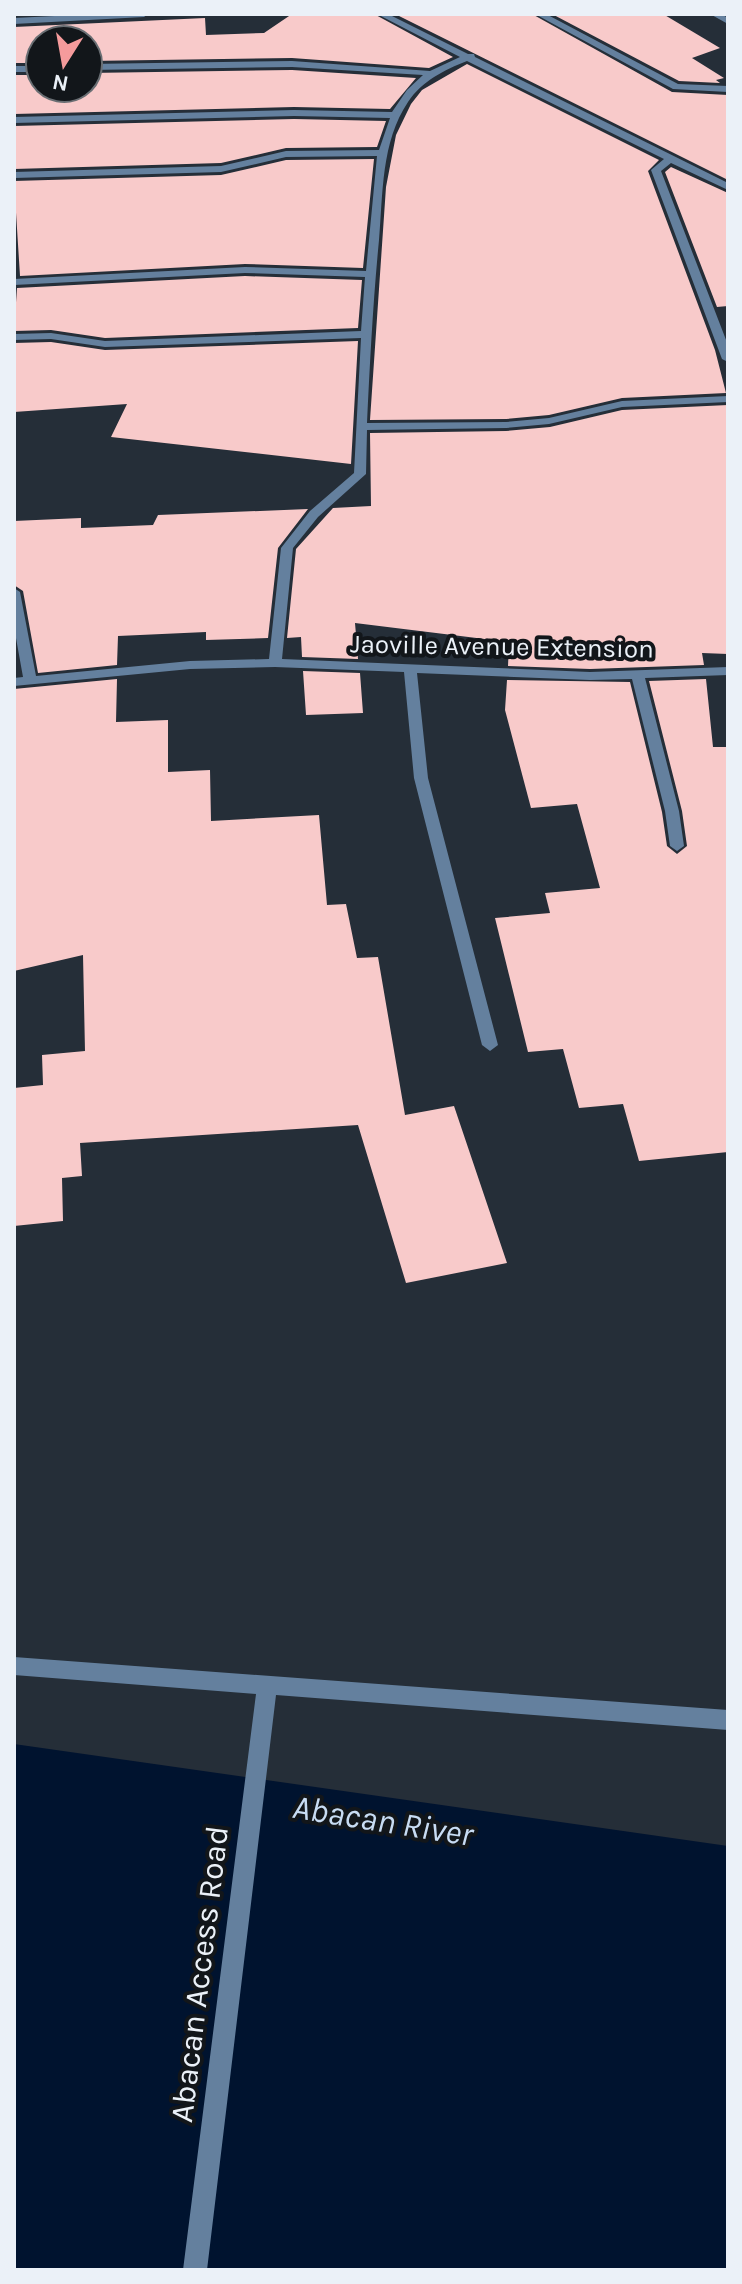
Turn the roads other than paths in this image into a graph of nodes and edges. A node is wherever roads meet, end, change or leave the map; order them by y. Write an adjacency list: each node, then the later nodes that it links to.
1 (144, 14): 5 (street)
2 (381, 14): 7 (street)
3 (539, 14): 10 (street)
4 (714, 14): 6 (street)
5 (14, 21)
6 (728, 21)
7 (471, 56): 9 (street); 14 (street)
8 (104, 67): 9 (street)
9 (427, 73): 11 (street)
10 (728, 89)
11 (395, 115): 12 (street); 13 (street)
12 (14, 120)
13 (382, 153): 15 (street); 17 (street)
14 (671, 158): 16 (street); 21 (street)
15 (14, 175)
16 (728, 187)
17 (371, 274): 18 (street); 19 (street)
18 (14, 282)
19 (368, 334): 20 (street); 23 (street)
20 (14, 337)
21 (728, 359)
22 (728, 399): 23 (street)
23 (361, 427): 25 (street)
24 (14, 592): 29 (street)
25 (275, 663): 26 (street, Jaoville Avenue Extension); 29 (street, Jaoville Avenue Extension)
26 (410, 670): 28 (street, Jaoville Avenue Extension); 32 (street)
27 (728, 671): 28 (street, Jaoville Avenue Extension)
28 (637, 674): 31 (street)
29 (30, 679): 30 (street, Jaoville Avenue Extension)
30 (14, 682)
31 (677, 846)
32 (490, 1045)
33 (14, 1666): 34 (street)
34 (267, 1685): 35 (street); 36 (street, Abacan Access Road)
35 (728, 1720)
36 (195, 2270)

